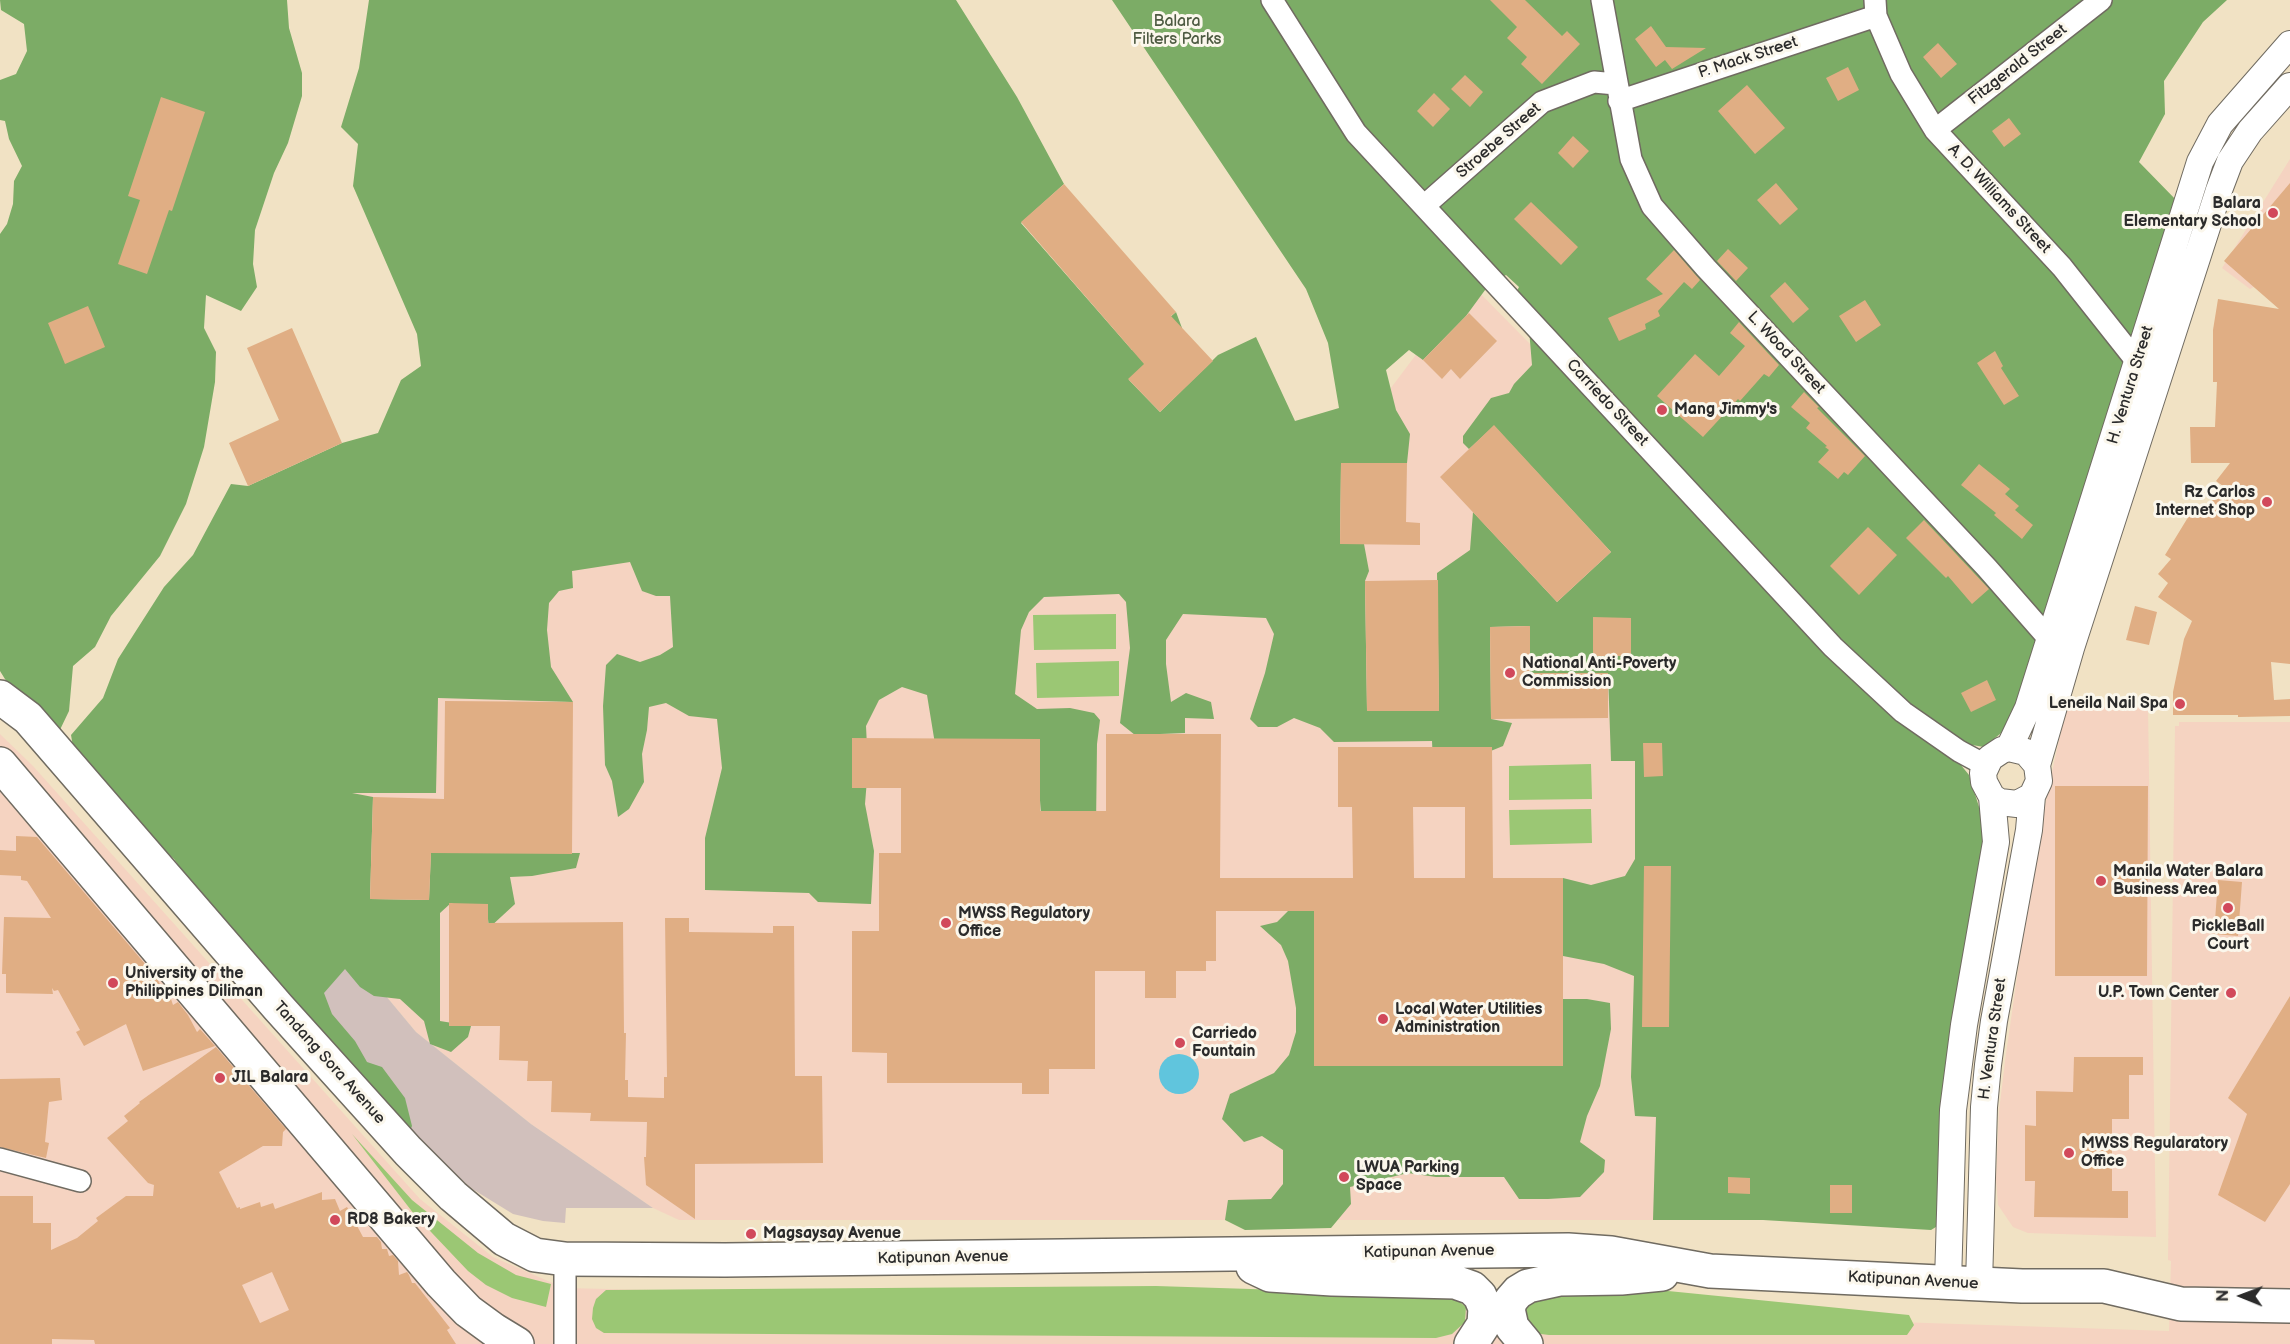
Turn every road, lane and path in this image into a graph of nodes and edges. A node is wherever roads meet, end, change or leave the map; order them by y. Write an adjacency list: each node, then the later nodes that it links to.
1 (1272, 0): 9 (street, Carriedo Street)
2 (1602, 0): 7 (street, L. Wood Street)
3 (2101, 0): 8 (street, Fitzgerald Street)
4 (1875, 8): 7 (street, P. Mack Street); 8 (street, A. D. Williams Street)
5 (2290, 44): 10 (street, H. Ventura Street)
6 (2290, 86): 10 (street, H. Ventura Street)
7 (1618, 92): 9 (street, Stroebe Street); 11 (street, L. Wood Street)
8 (1935, 130): 10 (street, A. D. Williams Street)
9 (1424, 206): 15 (street, Carriedo Street)
10 (2150, 367): 11 (street, H. Ventura Street)
11 (2061, 644): 13 (street, H. Ventura Street); 16 (street, H. Ventura Street)
12 (0, 697): 22 (main road, Tandang Sora Avenue)
13 (2009, 748): 15 (street); 16 (street)
14 (0, 764): 26 (main road)
15 (1985, 765): 18 (street)
16 (2037, 765): 17 (street)
17 (2032, 796): 18 (street); 24 (street, H. Ventura Street)
18 (1992, 797): 24 (street, H. Ventura Street)
19 (0, 1159): 20 (street)
20 (80, 1181)
21 (1226, 1255): 22 (main road, Katipunan Avenue); 23 (main road, Katipunan Avenue); 28 (main road)
22 (565, 1259): 27 (street)
23 (1700, 1270): 24 (main road, Katipunan Avenue); 29 (main road)
24 (1964, 1283): 25 (main road, Katipunan Avenue)
25 (2290, 1306)
26 (517, 1344)
27 (565, 1344)
28 (1471, 1344)
29 (1526, 1344)

